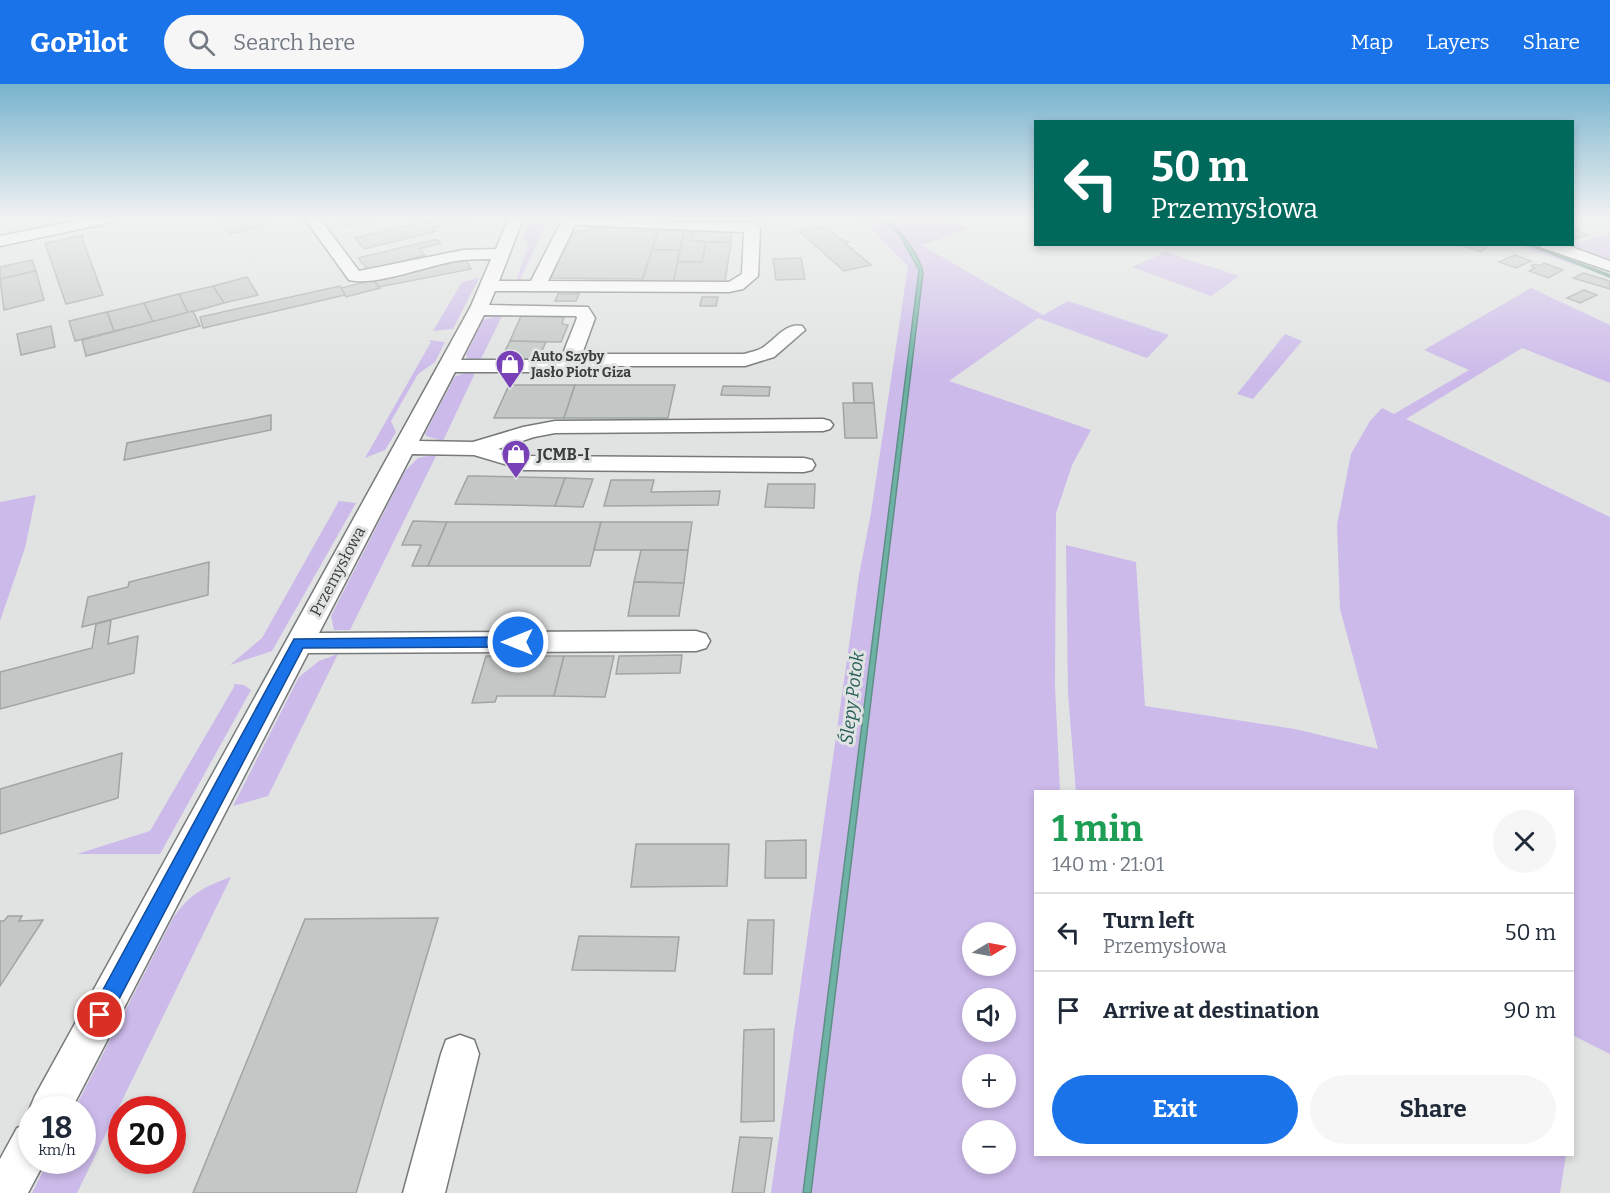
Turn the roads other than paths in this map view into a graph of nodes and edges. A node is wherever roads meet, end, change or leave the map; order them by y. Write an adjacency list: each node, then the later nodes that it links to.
1 (351, 271): 2 (street)
2 (390, 271)
3 (496, 271): 6 (street, Przemysłowa)
4 (544, 271): 7 (street)
5 (750, 271): 7 (street)
6 (490, 286): 7 (street); 8 (street, Przemysłowa)
7 (537, 286)
8 (478, 310): 10 (street); 11 (street, Przemysłowa)
9 (796, 330): 10 (street)
10 (570, 360): 11 (street)
11 (447, 366): 13 (street, Przemysłowa)
12 (823, 425): 14 (street)
13 (404, 447): 14 (street); 17 (street, Przemysłowa)
14 (475, 449): 15 (street)
15 (804, 465)
16 (696, 642): 17 (street)
17 (298, 643): 19 (street, Przemysłowa)
18 (460, 1054): 22 (street)
19 (56, 1096)
20 (18, 1169): 21 (street)
21 (5, 1193)
22 (424, 1193)

